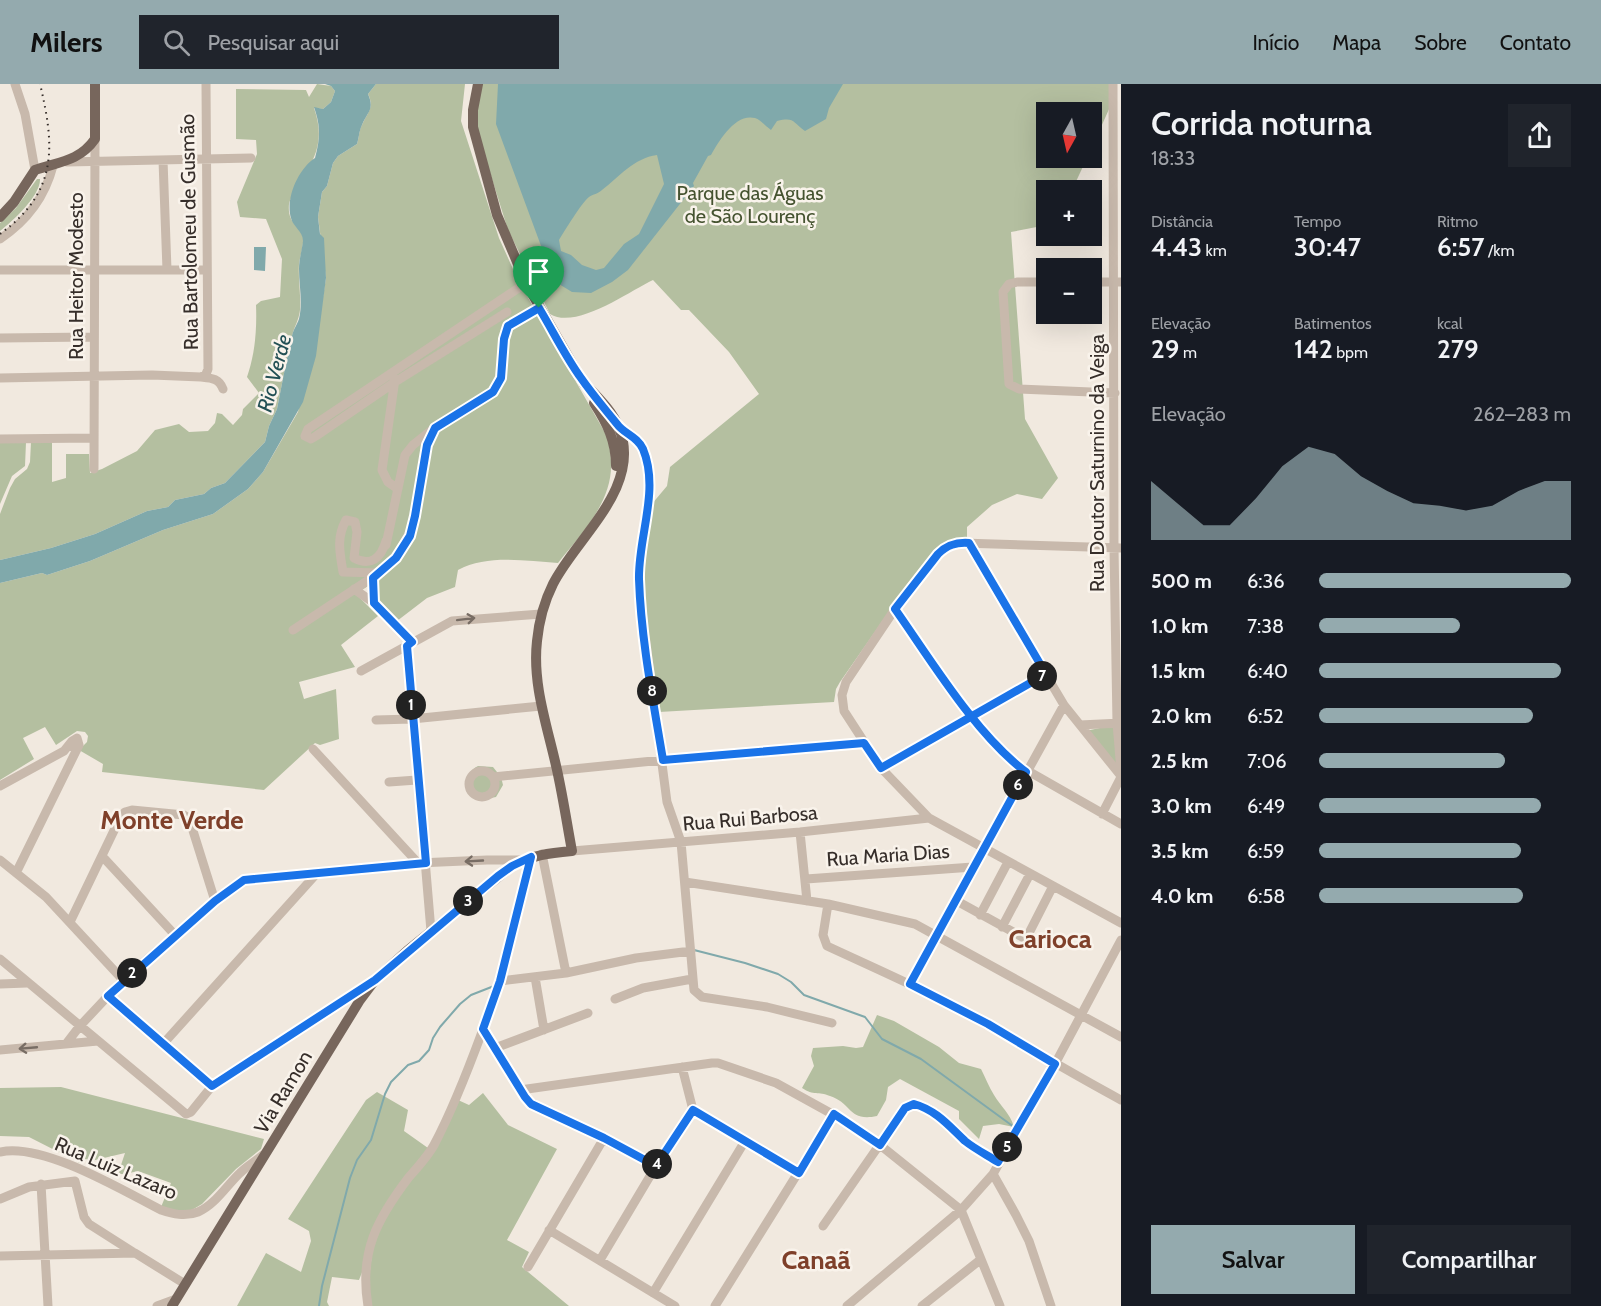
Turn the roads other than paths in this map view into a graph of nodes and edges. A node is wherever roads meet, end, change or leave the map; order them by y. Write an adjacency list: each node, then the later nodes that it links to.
1 (15, 84): 12 (street)
2 (95, 84): 6 (main road, Rua Heitor Modesto)
3 (206, 84): 8 (street, Rua Bartolomeu de Gusmão)
4 (1113, 84): 20 (street, Rua Doutor Saturnino da Veiga)
5 (476, 86): 21 (main road)
6 (95, 139): 10 (street, Rua Heitor Modesto); 11 (main road)
7 (251, 158): 8 (street)
8 (206, 159): 9 (street); 18 (street, Rua Bartolomeu de Gusmão)
9 (163, 160): 10 (street); 17 (street)
10 (94, 161): 11 (street); 16 (street, Rua Heitor Modesto)
11 (59, 164): 12 (main road); 14 (street)
12 (34, 170): 13 (main road)
13 (0, 217)
14 (0, 239)
15 (0, 270): 16 (street)
16 (94, 270): 17 (street); 24 (street, Rua Heitor Modesto)
17 (167, 270): 18 (street)
18 (207, 270): 27 (street, Rua Bartolomeu de Gusmão)
19 (1036, 282): 33 (street)
20 (1117, 282): 33 (street, Rua Doutor Saturnino da Veiga)
21 (526, 283): 22 (main road); 26 (street)
22 (539, 308): 30 (main road); 36 (street)
23 (507, 312): 31 (street)
24 (93, 337): 25 (street); 29 (street, Rua Heitor Modesto)
25 (0, 338)
26 (396, 371): 31 (street); 31 (street)
27 (201, 377): 29 (street, Rua Bartolomeu de Gusmão); 32 (street)
28 (0, 378): 29 (street, Rua Bartolomeu de Gusmão)
29 (94, 378): 37 (street, Rua Heitor Modesto)
30 (580, 378): 34 (main road); 35 (main road)
31 (395, 382): 40 (street)
32 (223, 389)
33 (1115, 393): 44 (street, Rua Doutor Saturnino da Veiga)
34 (607, 422): 35 (street); 41 (main road)
35 (619, 427): 41 (main road); 66 (street)
36 (435, 428): 40 (street); 45 (street)
37 (93, 438): 38 (street); 39 (street, Rua Heitor Modesto)
38 (0, 439)
39 (93, 469)
40 (398, 489): 42 (street)
41 (607, 504): 50 (main road)
42 (386, 541): 45 (street); 46 (street)
43 (969, 543): 44 (street); 49 (street); 54 (street)
44 (1118, 548): 60 (street, Rua Doutor Saturnino da Veiga)
45 (396, 558): 46 (street)
46 (376, 575): 47 (street); 48 (street)
47 (354, 589): 48 (street); 51 (street)
48 (374, 603): 52 (street)
49 (895, 609): 57 (street); 62 (street)
50 (541, 614): 52 (street, one-way to 50); 56 (main road)
51 (293, 630)
52 (410, 644): 53 (street); 58 (street)
53 (361, 671)
54 (1046, 674): 55 (street); 57 (street)
55 (1064, 705): 61 (street); 70 (street)
56 (541, 706): 58 (street); 68 (main road)
57 (972, 717): 67 (street); 70 (street)
58 (412, 719): 59 (street); 73 (street)
59 (376, 720)
60 (1119, 723): 61 (street); 64 (street, Rua Doutor Saturnino da Veiga)
61 (1080, 725): 65 (street)
62 (864, 743): 66 (street); 67 (street)
63 (313, 749): 87 (street)
64 (1119, 749): 65 (street); 69 (street, Rua Doutor Saturnino da Veiga)
65 (1104, 756): 72 (street)
66 (663, 760): 68 (street); 80 (street)
67 (881, 768): 77 (street)
68 (557, 770): 71 (street); 82 (main road)
69 (1121, 771)
70 (1026, 772): 76 (street); 81 (street)
71 (494, 777)
72 (1121, 777): 76 (street)
73 (417, 780): 74 (street); 87 (street)
74 (389, 782)
75 (0, 786): 90 (street)
76 (1102, 814): 78 (street)
77 (929, 818): 79 (street, Rua Rui Barbosa); 81 (street)
78 (1121, 824)
79 (800, 832): 80 (street, Rua Rui Barbosa); 92 (street)
80 (681, 842): 82 (street, Rua Rui Barbosa); 93 (street)
81 (983, 849): 86 (street); 88 (street)
82 (572, 851): 84 (main road, Via Ramon)
83 (102, 856): 96 (street); 100 (street); 105 (street)
84 (532, 857): 87 (street, one-way to 87); 103 (main road, Via Ramon); 109 (street); 114 (street)
85 (0, 860): 90 (street)
86 (1008, 862): 91 (street); 99 (street)
87 (422, 863): 89 (street); 103 (street)
88 (973, 867): 92 (street, Rua Maria Dias); 95 (street)
89 (318, 872): 96 (street); 129 (street)
90 (16, 873): 100 (street)
91 (1030, 874): 94 (street); 102 (street)
92 (806, 879): 97 (street)
93 (685, 882): 97 (street); 107 (street)
94 (1053, 886): 101 (street); 102 (street)
95 (955, 900): 99 (street); 104 (street)
96 (215, 901): 105 (street)
97 (807, 901): 98 (street)
98 (828, 904): 104 (street); 117 (street)
99 (980, 915): 102 (street)
100 (69, 922): 112 (street)
101 (1121, 923)
102 (1002, 927)
103 (431, 931): 113 (main road, Via Ramon)
104 (936, 934): 117 (street); 121 (street)
105 (175, 935): 112 (street)
106 (1121, 940): 121 (street)
107 (691, 951): 109 (street); 111 (street)
108 (0, 959): 115 (street)
109 (566, 973): 110 (street)
110 (535, 977): 114 (street); 125 (street)
111 (692, 979): 119 (street); 122 (street)
112 (123, 980): 118 (street)
113 (375, 980): 134 (street); 143 (main road, Via Ramon)
114 (500, 981): 124 (street)
115 (27, 983): 116 (street); 123 (street)
116 (0, 984)
117 (910, 984): 132 (street)
118 (108, 996): 123 (street); 129 (street)
119 (615, 999)
120 (588, 1013): 125 (street)
121 (1082, 1015): 126 (street); 132 (street)
122 (832, 1023)
123 (79, 1027): 127 (street); 128 (street)
124 (483, 1029): 130 (street); 166 (street)
125 (544, 1030): 130 (street)
126 (1121, 1037)
127 (99, 1041): 128 (street); 134 (street)
128 (66, 1044): 131 (street, one-way to 131)
129 (163, 1044): 134 (street)
130 (495, 1048): 135 (street)
131 (0, 1050)
132 (1055, 1064): 136 (street); 144 (street)
133 (682, 1067): 135 (street); 137 (street); 138 (street)
134 (212, 1086)
135 (520, 1090): 139 (street)
136 (1121, 1100)
137 (693, 1110): 140 (street); 145 (street)
138 (834, 1114): 141 (street); 147 (street)
139 (604, 1138): 145 (street); 154 (street)
140 (745, 1141): 147 (street); 162 (street)
141 (880, 1145): 144 (street); 152 (street); 153 (street)
142 (0, 1152): 146 (street, Rua Luiz Lazaro)
143 (268, 1152): 146 (street, Rua Luiz Lazaro); 161 (main road, Via Ramon)
144 (998, 1162): 148 (street)
145 (656, 1166): 158 (street)
146 (84, 1171): 149 (street)
147 (799, 1173): 168 (street)
148 (993, 1174): 152 (street); 172 (street)
149 (75, 1181): 150 (street); 155 (street)
150 (41, 1184): 151 (street); 156 (street)
151 (0, 1199)
152 (961, 1210): 159 (street); 169 (street)
153 (823, 1226)
154 (549, 1230): 158 (street); 160 (street)
155 (135, 1253): 156 (street); 161 (street)
156 (46, 1255): 157 (street); 164 (street)
157 (0, 1256)
158 (600, 1260): 162 (street)
159 (980, 1260): 170 (street); 171 (street)
160 (528, 1267)
161 (185, 1284): 163 (main road, Via Ramon)
162 (653, 1293): 167 (street)
163 (174, 1302): 165 (street)
164 (48, 1306)
165 (157, 1306)
166 (368, 1306)
167 (675, 1306)
168 (715, 1306)
169 (847, 1306)
170 (922, 1306)
171 (1000, 1306)
172 (1051, 1306)

